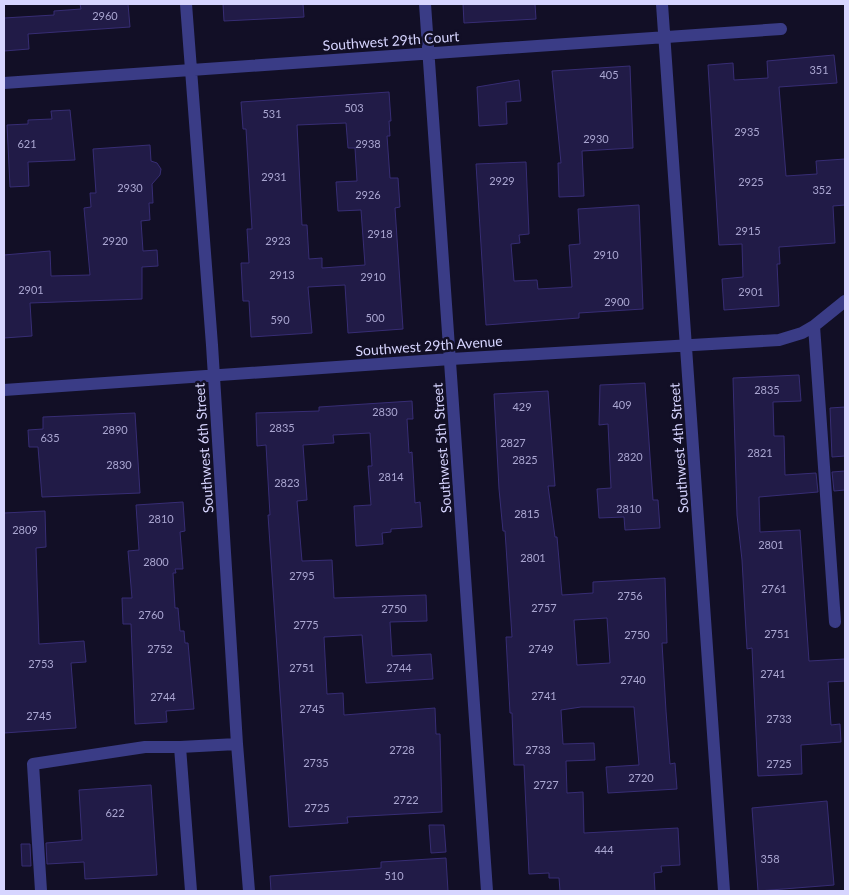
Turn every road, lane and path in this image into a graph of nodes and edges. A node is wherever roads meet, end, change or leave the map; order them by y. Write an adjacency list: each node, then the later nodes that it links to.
1 (186, 4): 7 (street, Southwest 6th Street)
2 (425, 4): 6 (street, Southwest 5th Street)
3 (662, 4): 5 (street, Southwest 4th Street)
4 (781, 29): 5 (street, Southwest 29th Court)
5 (664, 37): 6 (street, Southwest 29th Court); 11 (street, Southwest 4th Street)
6 (429, 54): 7 (street, Southwest 29th Court); 12 (street, Southwest 5th Street)
7 (191, 70): 8 (street, Southwest 29th Court); 13 (street, Southwest 6th Street)
8 (4, 83)
9 (845, 300): 10 (street, Southwest 29th Avenue)
10 (814, 326): 11 (street, Southwest 29th Avenue); 15 (street)
11 (687, 345): 12 (street, Southwest 29th Avenue); 22 (street, Southwest 4th Street)
12 (451, 359): 13 (street, Southwest 29th Avenue); 21 (street, Southwest 5th Street)
13 (214, 376): 14 (street, Southwest 29th Avenue); 16 (street, Southwest 6th Street)
14 (4, 390)
15 (834, 622)
16 (237, 744): 17 (street); 20 (street, Southwest 6th Street)
17 (180, 747): 18 (street); 19 (street)
18 (41, 891)
19 (191, 891)
20 (249, 891)
21 (487, 891)
22 (724, 891)

